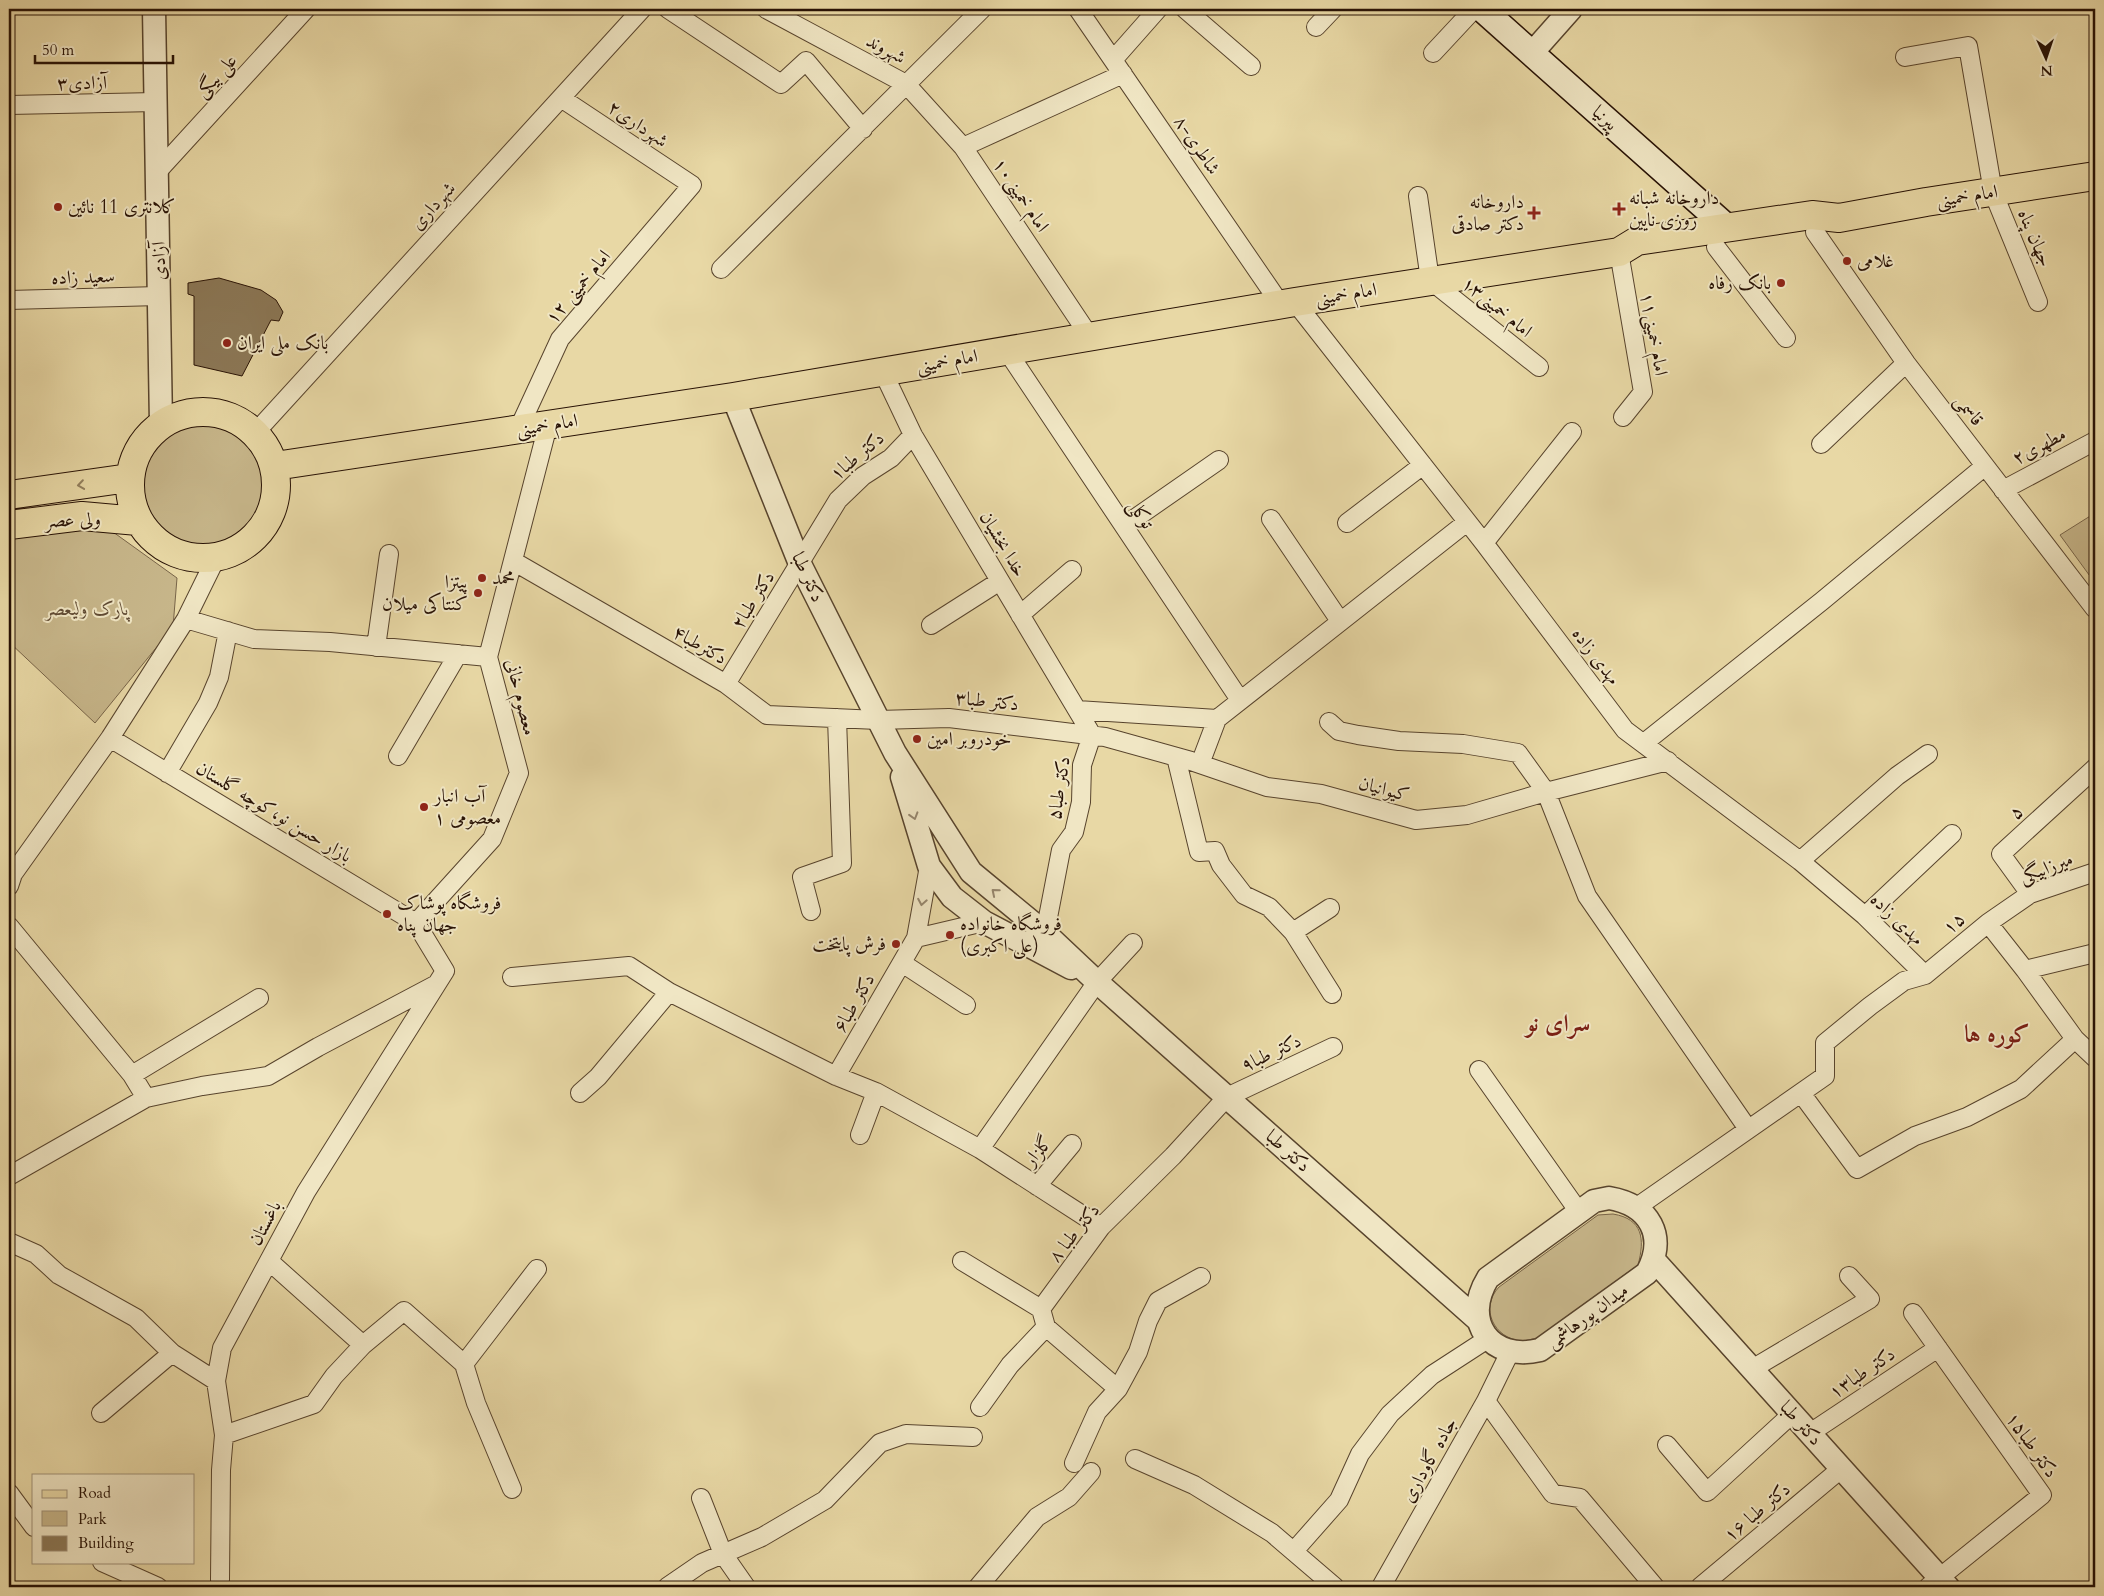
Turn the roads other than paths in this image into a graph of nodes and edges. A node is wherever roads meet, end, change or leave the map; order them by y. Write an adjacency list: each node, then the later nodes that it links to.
1 (154, 9): 22 (street, آزادی)
2 (306, 9): 26 (street, علی بیگی)
3 (668, 9): 24 (street)
4 (766, 9): 20 (street, شهروند)
5 (982, 9): 20 (street)
6 (1078, 9): 19 (street, ۸-شاطری)
7 (1158, 9): 19 (street)
8 (1185, 9): 18 (street)
9 (1333, 9): 14 (street)
10 (1474, 9): 15 (street)
11 (1482, 9): 16 (main road, پیرنیا)
12 (1571, 9): 16 (street)
13 (631, 13): 21 (street, شهرداری)
14 (1316, 27)
15 (1433, 53)
16 (1532, 53): 33 (main road, پیرنیا)
17 (1905, 57): 29 (street, جهان پناه)
18 (1251, 66)
19 (1118, 67): 25 (street); 40 (street, ۸-شاطری)
20 (906, 84): 24 (street); 25 (street, امام خمینی۱۰)
21 (560, 98): 28 (street, شهرداری۲); 53 (street, شهرداری)
22 (156, 102): 23 (street, آزادی۳); 26 (street, آزادی)
23 (9, 105)
24 (864, 129): 35 (street)
25 (963, 147): 41 (street, امام خمینی۱۰)
26 (157, 172): 37 (street, آزادی)
27 (2095, 176): 29 (main road, امام خمینی)
28 (692, 185): 51 (street, امام خمینی ۱۲)
29 (1993, 192): 31 (main road, امام خمینی); 39 (street, جهان پناه)
30 (1418, 196): 36 (street)
31 (1839, 218): 32 (main road, امام خمینی); 33 (main road, امام خمینی)
32 (1815, 232): 33 (main road, امام خمینی); 44 (street, قاسمی)
33 (1722, 237): 34 (main road, امام خمینی); 42 (street)
34 (1618, 252): 36 (main road, امام خمینی); 48 (street, امام خمینی۱۱)
35 (720, 269)
36 (1430, 280): 40 (main road, امام خمینی); 45 (street, امام خمینی۱۳)
37 (159, 296): 38 (street, سعید زاده); 49 (street, آزادی)
38 (9, 300)
39 (2038, 302)
40 (1288, 304): 41 (main road, امام خمینی); 58 (street, مهدی زاده)
41 (1090, 337): 43 (main road, امام خمینی)
42 (1786, 338)
43 (1007, 351): 46 (main road, امام خمینی); 69 (street, توکلی)
44 (1906, 363): 56 (street); 60 (street, قاسمی)
45 (1539, 367)
46 (883, 372): 47 (main road, امام خمینی); 54 (street, خدا بخشیان)
47 (733, 397): 50 (main road, امام خمینی); 74 (street, دکتر طبا)
48 (1623, 417)
49 (161, 424): 53 (main road); 61 (main road)
50 (548, 425): 51 (main road, امام خمینی); 73 (street, معصوم خانی)
51 (518, 430): 59 (main road, امام خمینی)
52 (1572, 432): 70 (street)
53 (255, 433): 59 (main road)
54 (913, 435): 74 (street, دکتر طبا۱); 76 (street, خدا بخشیان)
55 (2095, 441): 62 (street, مطهری۲)
56 (1821, 444)
57 (1219, 460): 69 (street)
58 (1423, 465): 66 (street, مهدی زاده); 67 (street)
59 (275, 466): 72 (main road)
60 (1985, 466): 62 (street, قاسمی); 95 (street)
61 (129, 478): 63 (main road, ولی عصر, one-way to 63); 65 (main road)
62 (2003, 490): 77 (street, قاسمی)
63 (9, 495)
64 (1271, 519): 80 (street)
65 (138, 521): 68 (main road, ولی عصر); 72 (main road)
66 (1467, 522): 70 (street, مهدی زاده); 80 (street)
67 (1347, 523)
68 (9, 525)
69 (1124, 526): 87 (street, توکلی)
70 (1484, 543): 95 (street, مهدی زاده)
71 (389, 554): 83 (street)
72 (216, 558): 79 (street)
73 (513, 561): 85 (street, معصوم خانی); 86 (street, دکترطبا۴)
74 (800, 564): 86 (street, دکتر طبا۲); 91 (street, دکتر طبا)
75 (1072, 570): 78 (street)
76 (1000, 581): 78 (street, خدا بخشیان); 81 (street)
77 (2095, 609)
78 (1020, 615): 88 (street, خدا بخشیان)
79 (186, 619): 82 (street); 94 (street)
80 (1340, 622): 87 (street)
81 (931, 625)
82 (228, 631): 83 (street); 103 (street)
83 (376, 647): 84 (street)
84 (458, 654): 85 (street); 98 (street)
85 (488, 657): 116 (street, معصوم خانی)
86 (726, 684): 89 (street, دکترطبا۴)
87 (1240, 700): 90 (street)
88 (1077, 710): 90 (street); 93 (street, خدا بخشیان)
89 (837, 718): 91 (street, دکترطبا۴); 114 (street)
90 (1216, 719): 101 (street)
91 (878, 720): 93 (street, دکتر طبا۳); 96 (street, دکتر طبا)
92 (1329, 722): 104 (street)
93 (1092, 735): 99 (street, کیوانیان); 120 (street, دکتر طبا۵)
94 (110, 738): 103 (street, بازار حسن نو،کوچه گلستان); 110 (street)
95 (1644, 743): 100 (street, مهدی زاده)
96 (895, 753): 107 (street, دکتر طبا, one-way to 107); 108 (street, دکتر طبا)
97 (1928, 754): 106 (street)
98 (398, 756)
99 (1176, 757): 101 (street, کیوانیان); 119 (street)
100 (1668, 761): 104 (street, کیوانیان); 106 (street, مهدی زاده)
101 (1200, 764): 104 (street, کیوانیان)
102 (2095, 768): 111 (street, ۵)
103 (167, 773): 116 (street, بازار حسن نو،کوچه گلستان)
104 (1546, 792): 146 (street)
105 (1952, 834): 115 (street)
106 (1800, 861): 115 (street, مهدی زاده)
107 (929, 866): 112 (street, دکتر طبا); 122 (street, دکتر طبا۶, one-way to 122)
108 (971, 872): 112 (street); 120 (street, دکتر طبا, one-way to 108)
109 (2095, 872): 111 (street, میرزابیگی)
110 (9, 886)
111 (2030, 894): 118 (street, میرزابیگی)
112 (952, 897): 117 (street, دکتر طبا)
113 (1330, 908): 119 (street)
114 (812, 911)
115 (1865, 916): 127 (street, مهدی زاده)
116 (416, 922): 130 (street, باغستان)
117 (984, 922): 122 (street); 129 (street, دکتر طبا)
118 (1988, 923): 126 (street); 127 (street, ۱۵)
119 (1293, 932): 132 (street)
120 (1045, 933): 129 (street, دکتر طبا)
121 (12, 936): 139 (street)
122 (916, 938): 125 (street, دکتر طبا۶)
123 (1133, 943): 129 (street)
124 (2095, 953): 126 (street)
125 (902, 963): 134 (street); 140 (street, دکتر طبا۶)
126 (2025, 970): 135 (street)
127 (1925, 975): 142 (street)
128 (512, 977): 131 (street)
129 (1097, 982): 144 (street, دکتر طبا); 149 (street)
130 (436, 984): 145 (street); 156 (street, باغستان)
131 (669, 992): 140 (street); 143 (street)
132 (1332, 994)
133 (259, 998): 139 (street)
134 (966, 1004)
135 (2075, 1039): 137 (street); 142 (street)
136 (1333, 1047): 144 (street, دکتر طبا۹)
137 (2095, 1058)
138 (1479, 1070): 153 (street)
139 (132, 1075): 145 (street)
140 (836, 1076): 141 (street)
141 (876, 1092): 147 (street); 149 (street)
142 (1801, 1092): 146 (street)
143 (580, 1093)
144 (1227, 1097): 154 (street, دکتر طبا ۸); 165 (street, دکتر طبا)
145 (146, 1098): 150 (street)
146 (1748, 1129): 152 (street)
147 (860, 1135)
148 (1072, 1144): 151 (street, گلزار)
149 (980, 1149): 151 (street)
150 (9, 1176)
151 (1037, 1186): 154 (street)
152 (1637, 1207): 153 (street); 157 (street)
153 (1579, 1212): 165 (street)
154 (1101, 1227): 162 (street, دکتر طبا ۸)
155 (9, 1242): 169 (street)
156 (269, 1260): 166 (street); 172 (street, باغستان)
157 (1654, 1260): 168 (street, میدان پورهاشمی); 171 (street, دکتر طبا)
158 (962, 1261): 162 (street)
159 (537, 1269): 170 (street)
160 (1849, 1276): 171 (street)
161 (1201, 1277): 173 (street)
162 (1042, 1309): 164 (street)
163 (1913, 1312): 167 (street, دکتر طبا۱۵)
164 (1046, 1327): 173 (street); 175 (street)
165 (1484, 1330): 168 (street); 190 (street)
166 (363, 1345): 170 (street); 179 (street)
167 (1938, 1348): 178 (street, دکتر طبا۱۳); 193 (street, دکتر طبا۱۵)
168 (1510, 1352): 174 (street, جاده گاوداری)
169 (172, 1353): 172 (street); 176 (street)
170 (464, 1364): 186 (street)
171 (1752, 1369): 177 (street, دکتر طبا)
172 (216, 1381): 179 (street, باغستان)
173 (1118, 1390): 183 (street)
174 (1486, 1401): 200 (street, جاده گاوداری); 201 (street)
175 (980, 1407)
176 (101, 1413)
177 (1792, 1414): 178 (street, دکتر طبا); 181 (street)
178 (1810, 1433): 184 (street, دکتر طبا)
179 (224, 1435): 194 (street, باغستان)
180 (973, 1437): 191 (street)
181 (1667, 1445)
182 (1135, 1459): 190 (street)
183 (1074, 1463)
184 (1842, 1468): 193 (street, دکتر طبا); 202 (street, دکتر طبا ۱۶)
185 (1091, 1472): 198 (street)
186 (512, 1489)
187 (9, 1493): 189 (street)
188 (701, 1498): 191 (street)
189 (32, 1524)
190 (1294, 1551): 199 (street)
191 (723, 1554): 196 (street); 197 (street)
192 (106, 1564): 195 (street)
193 (1939, 1584)
194 (217, 1585)
195 (158, 1587)
196 (667, 1587)
197 (746, 1587)
198 (978, 1587)
199 (1335, 1587)
200 (1381, 1587)
201 (1655, 1587)
202 (1700, 1587)

